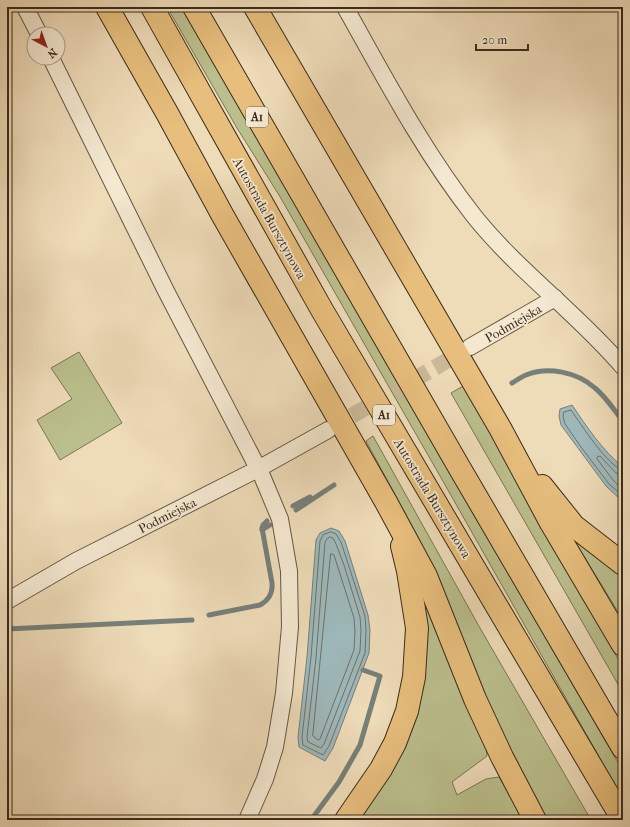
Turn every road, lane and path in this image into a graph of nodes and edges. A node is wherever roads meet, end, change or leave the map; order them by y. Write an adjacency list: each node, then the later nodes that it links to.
1 (25, 7): 7 (street)
2 (107, 7): 15 (highway)
3 (152, 7): 23 (highway, Autostrada Bursztynowa / A1)
4 (194, 7): 19 (highway, A1)
5 (255, 7): 13 (highway)
6 (345, 7): 9 (street)
7 (35, 26)
8 (54, 66): 14 (street)
9 (555, 298): 10 (street, Podmiejska); 11 (street)
10 (470, 347)
11 (623, 367)
12 (328, 430): 14 (street, Podmiejska)
13 (509, 443): 16 (highway); 18 (highway)
14 (258, 469): 17 (street, Podmiejska); 20 (street)
15 (386, 502): 21 (highway); 22 (highway)
16 (623, 564)
17 (7, 601)
18 (623, 645)
19 (623, 748)
20 (247, 820)
21 (346, 820)
22 (534, 820)
23 (623, 820)

